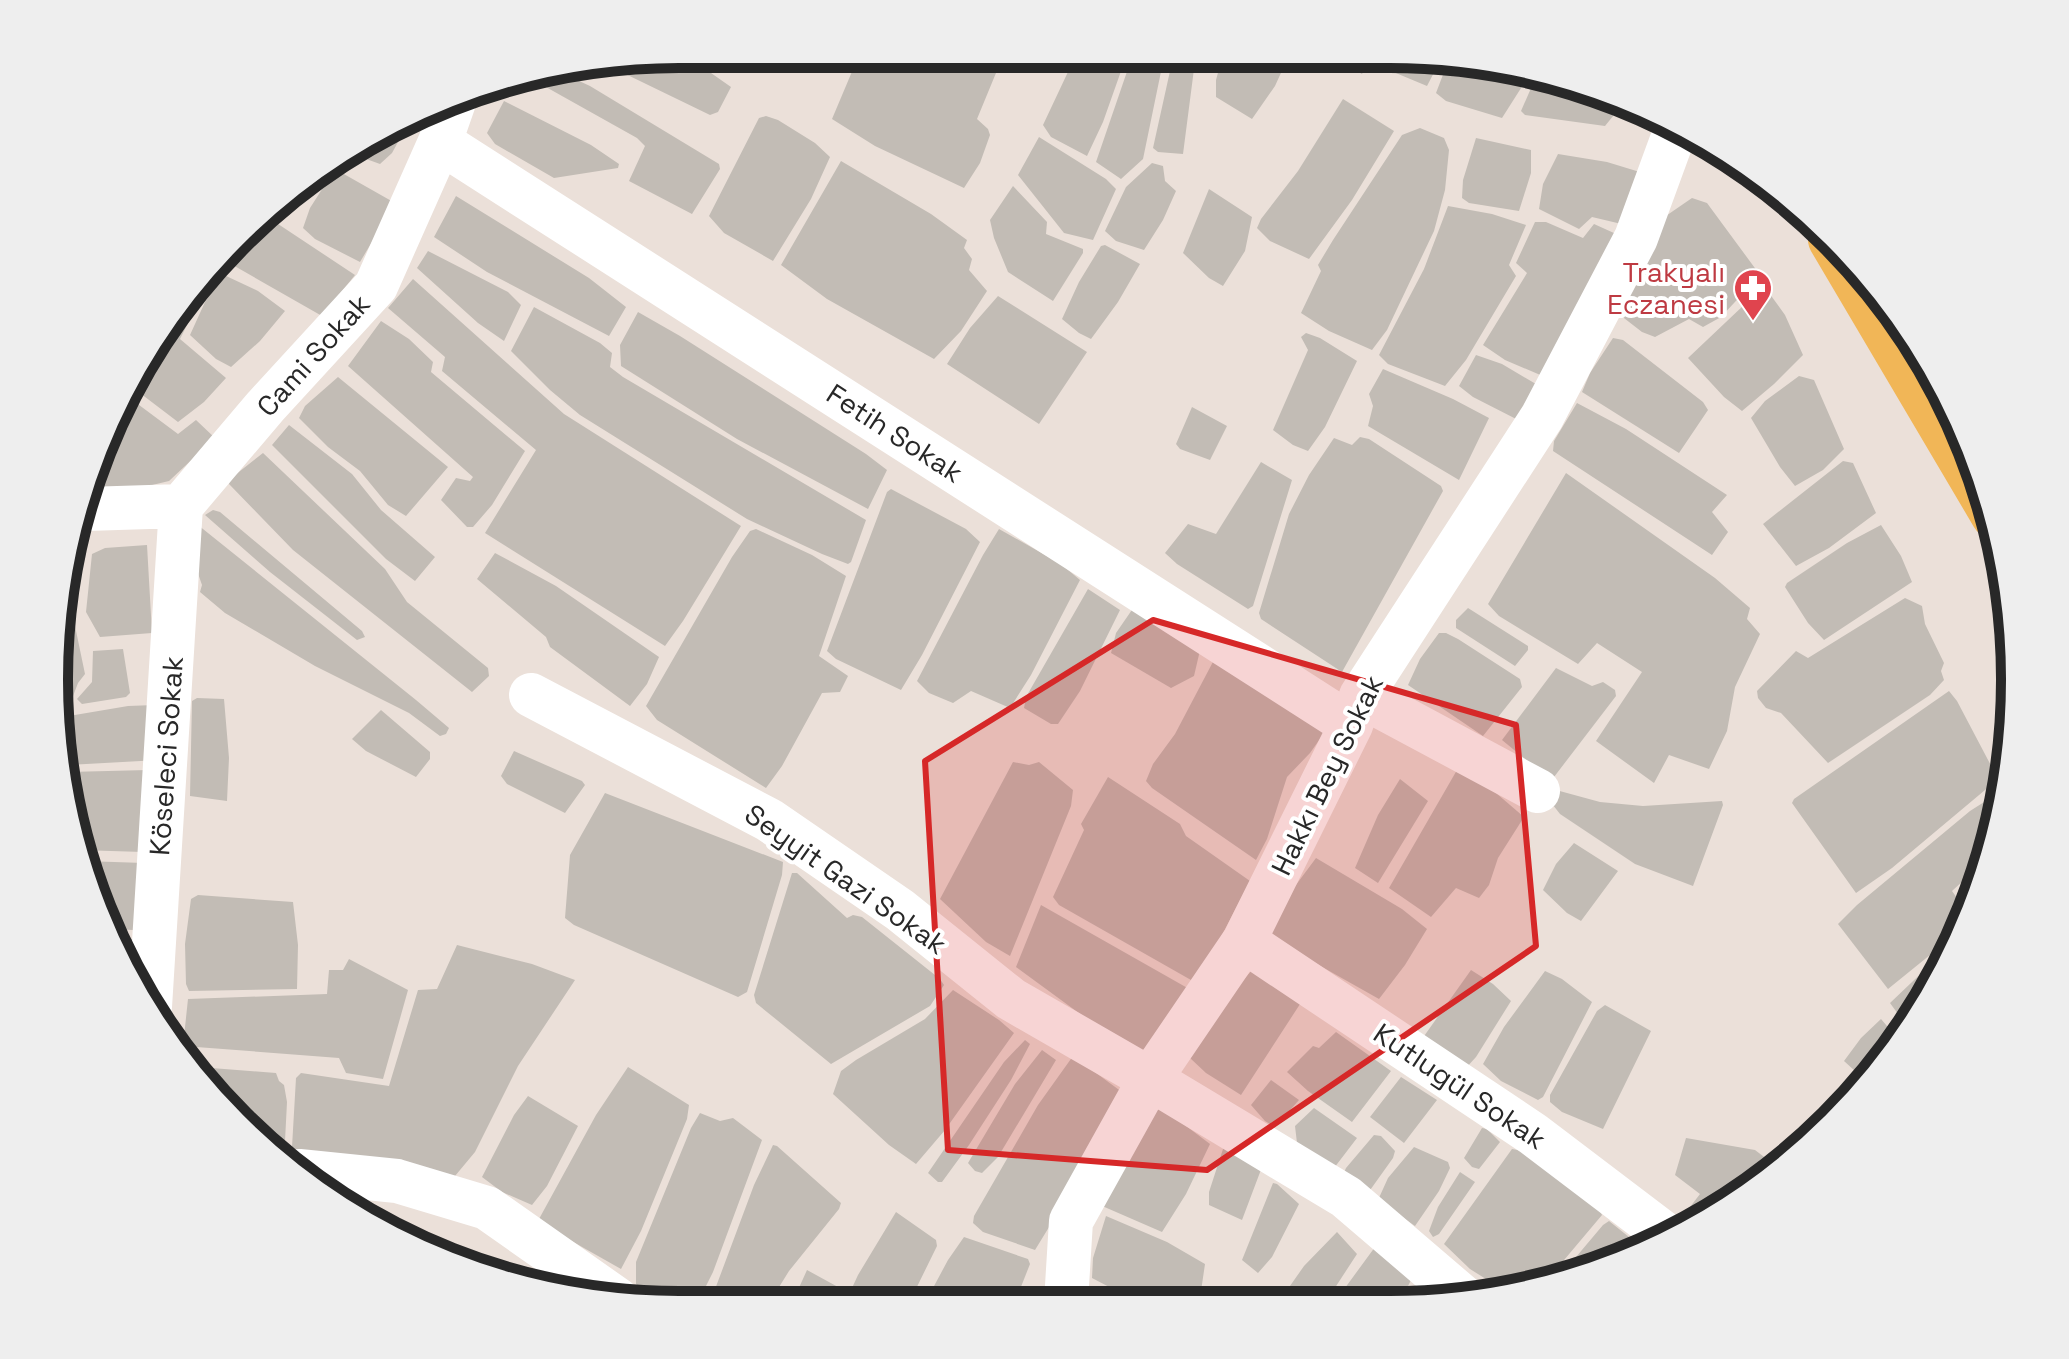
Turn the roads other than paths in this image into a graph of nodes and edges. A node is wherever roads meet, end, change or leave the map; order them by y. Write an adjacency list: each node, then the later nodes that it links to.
1 (450, 113): 3 (street, Cami Sokak)
2 (1673, 138): 9 (street, Hakkı Bey Sokak)
3 (440, 142): 6 (street, Cami Sokak); 9 (street, Fetih Sokak)
4 (1857, 285): 5 (main road)
5 (1960, 460)
6 (181, 506): 7 (street); 12 (street, Köseleci Sokak)
7 (93, 509)
8 (531, 695): 13 (street, Seyyit Gazi Sokak)
9 (1356, 710): 10 (street, Fetih Sokak); 11 (street, Hakkı Bey Sokak)
10 (1538, 791)
11 (1244, 941): 13 (street, Hakkı Bey Sokak); 15 (street, Kutlugül Sokak)
12 (151, 987)
13 (1150, 1079): 17 (street, Seyyit Gazi Sokak); 18 (street, Hakkı Bey Sokak)
14 (318, 1173): 16 (street)
15 (1658, 1229)
16 (597, 1286)
17 (1452, 1288)
18 (1067, 1291)

